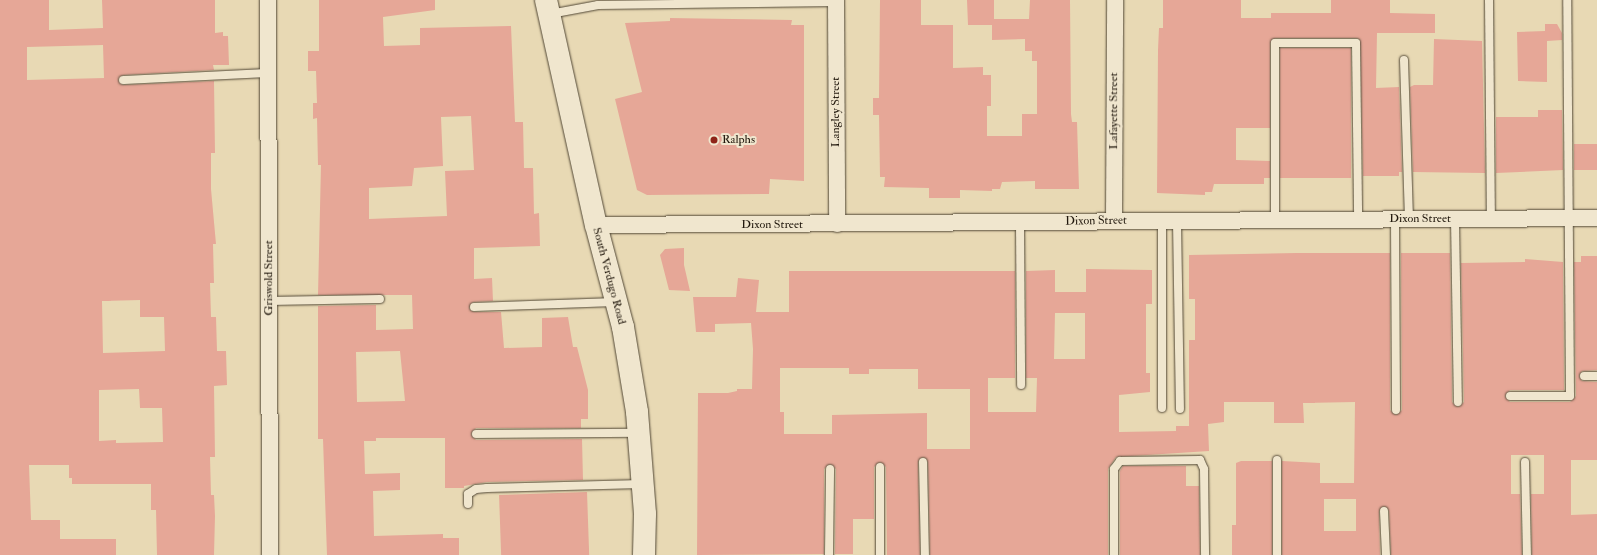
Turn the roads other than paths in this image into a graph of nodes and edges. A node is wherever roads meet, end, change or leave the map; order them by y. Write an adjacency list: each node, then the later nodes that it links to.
1 (268, 0): 8 (street, Griswold Street)
2 (1115, 0): 17 (street, Lafayette Street)
3 (1489, 0): 15 (lane)
4 (1567, 0): 10 (lane)
5 (836, 1): 6 (lane); 20 (street, Langley Street)
6 (548, 7): 21 (main road, South Verdugo Road)
7 (1404, 60): 13 (lane)
8 (268, 73): 9 (lane); 23 (street, Griswold Street)
9 (123, 80)
10 (1567, 218): 11 (street, Dixon Street); 15 (street, Dixon Street); 29 (lane)
11 (1597, 218)
12 (1358, 219): 13 (street, Dixon Street); 16 (street, Dixon Street); 16 (lane)
13 (1402, 219): 14 (street, Dixon Street); 33 (lane)
14 (1455, 219): 15 (street, Dixon Street); 30 (lane)
15 (1491, 219)
16 (1275, 220): 18 (street, Dixon Street)
17 (1114, 221): 18 (street, Dixon Street); 19 (street, Dixon Street)
18 (1169, 221): 31 (lane); 32 (lane)
19 (1020, 222): 20 (street, Dixon Street); 28 (lane)
20 (836, 224): 21 (street, Dixon Street)
21 (596, 225): 24 (main road, South Verdugo Road)
22 (380, 298): 23 (lane)
23 (269, 301): 44 (street, Griswold Street)
24 (616, 302): 25 (lane); 34 (main road, South Verdugo Road)
25 (474, 307)
26 (1584, 376): 27 (lane)
27 (1597, 376)
28 (1021, 385)
29 (1510, 396)
30 (1458, 402)
31 (1162, 408)
32 (1180, 409)
33 (1396, 410)
34 (639, 433): 35 (lane); 41 (main road, South Verdugo Road)
35 (476, 434)
36 (1277, 460): 51 (lane)
37 (923, 462): 48 (lane)
38 (1525, 462): 53 (lane)
39 (880, 468): 47 (lane)
40 (830, 469): 46 (lane)
41 (643, 484): 42 (lane); 45 (main road, South Verdugo Road)
42 (468, 504)
43 (1384, 511): 52 (lane)
44 (270, 555)
45 (644, 555)
46 (829, 555)
47 (880, 555)
48 (925, 555)
49 (1114, 555): 50 (lane)
50 (1205, 555)
51 (1277, 555)
52 (1386, 555)
53 (1527, 555)

